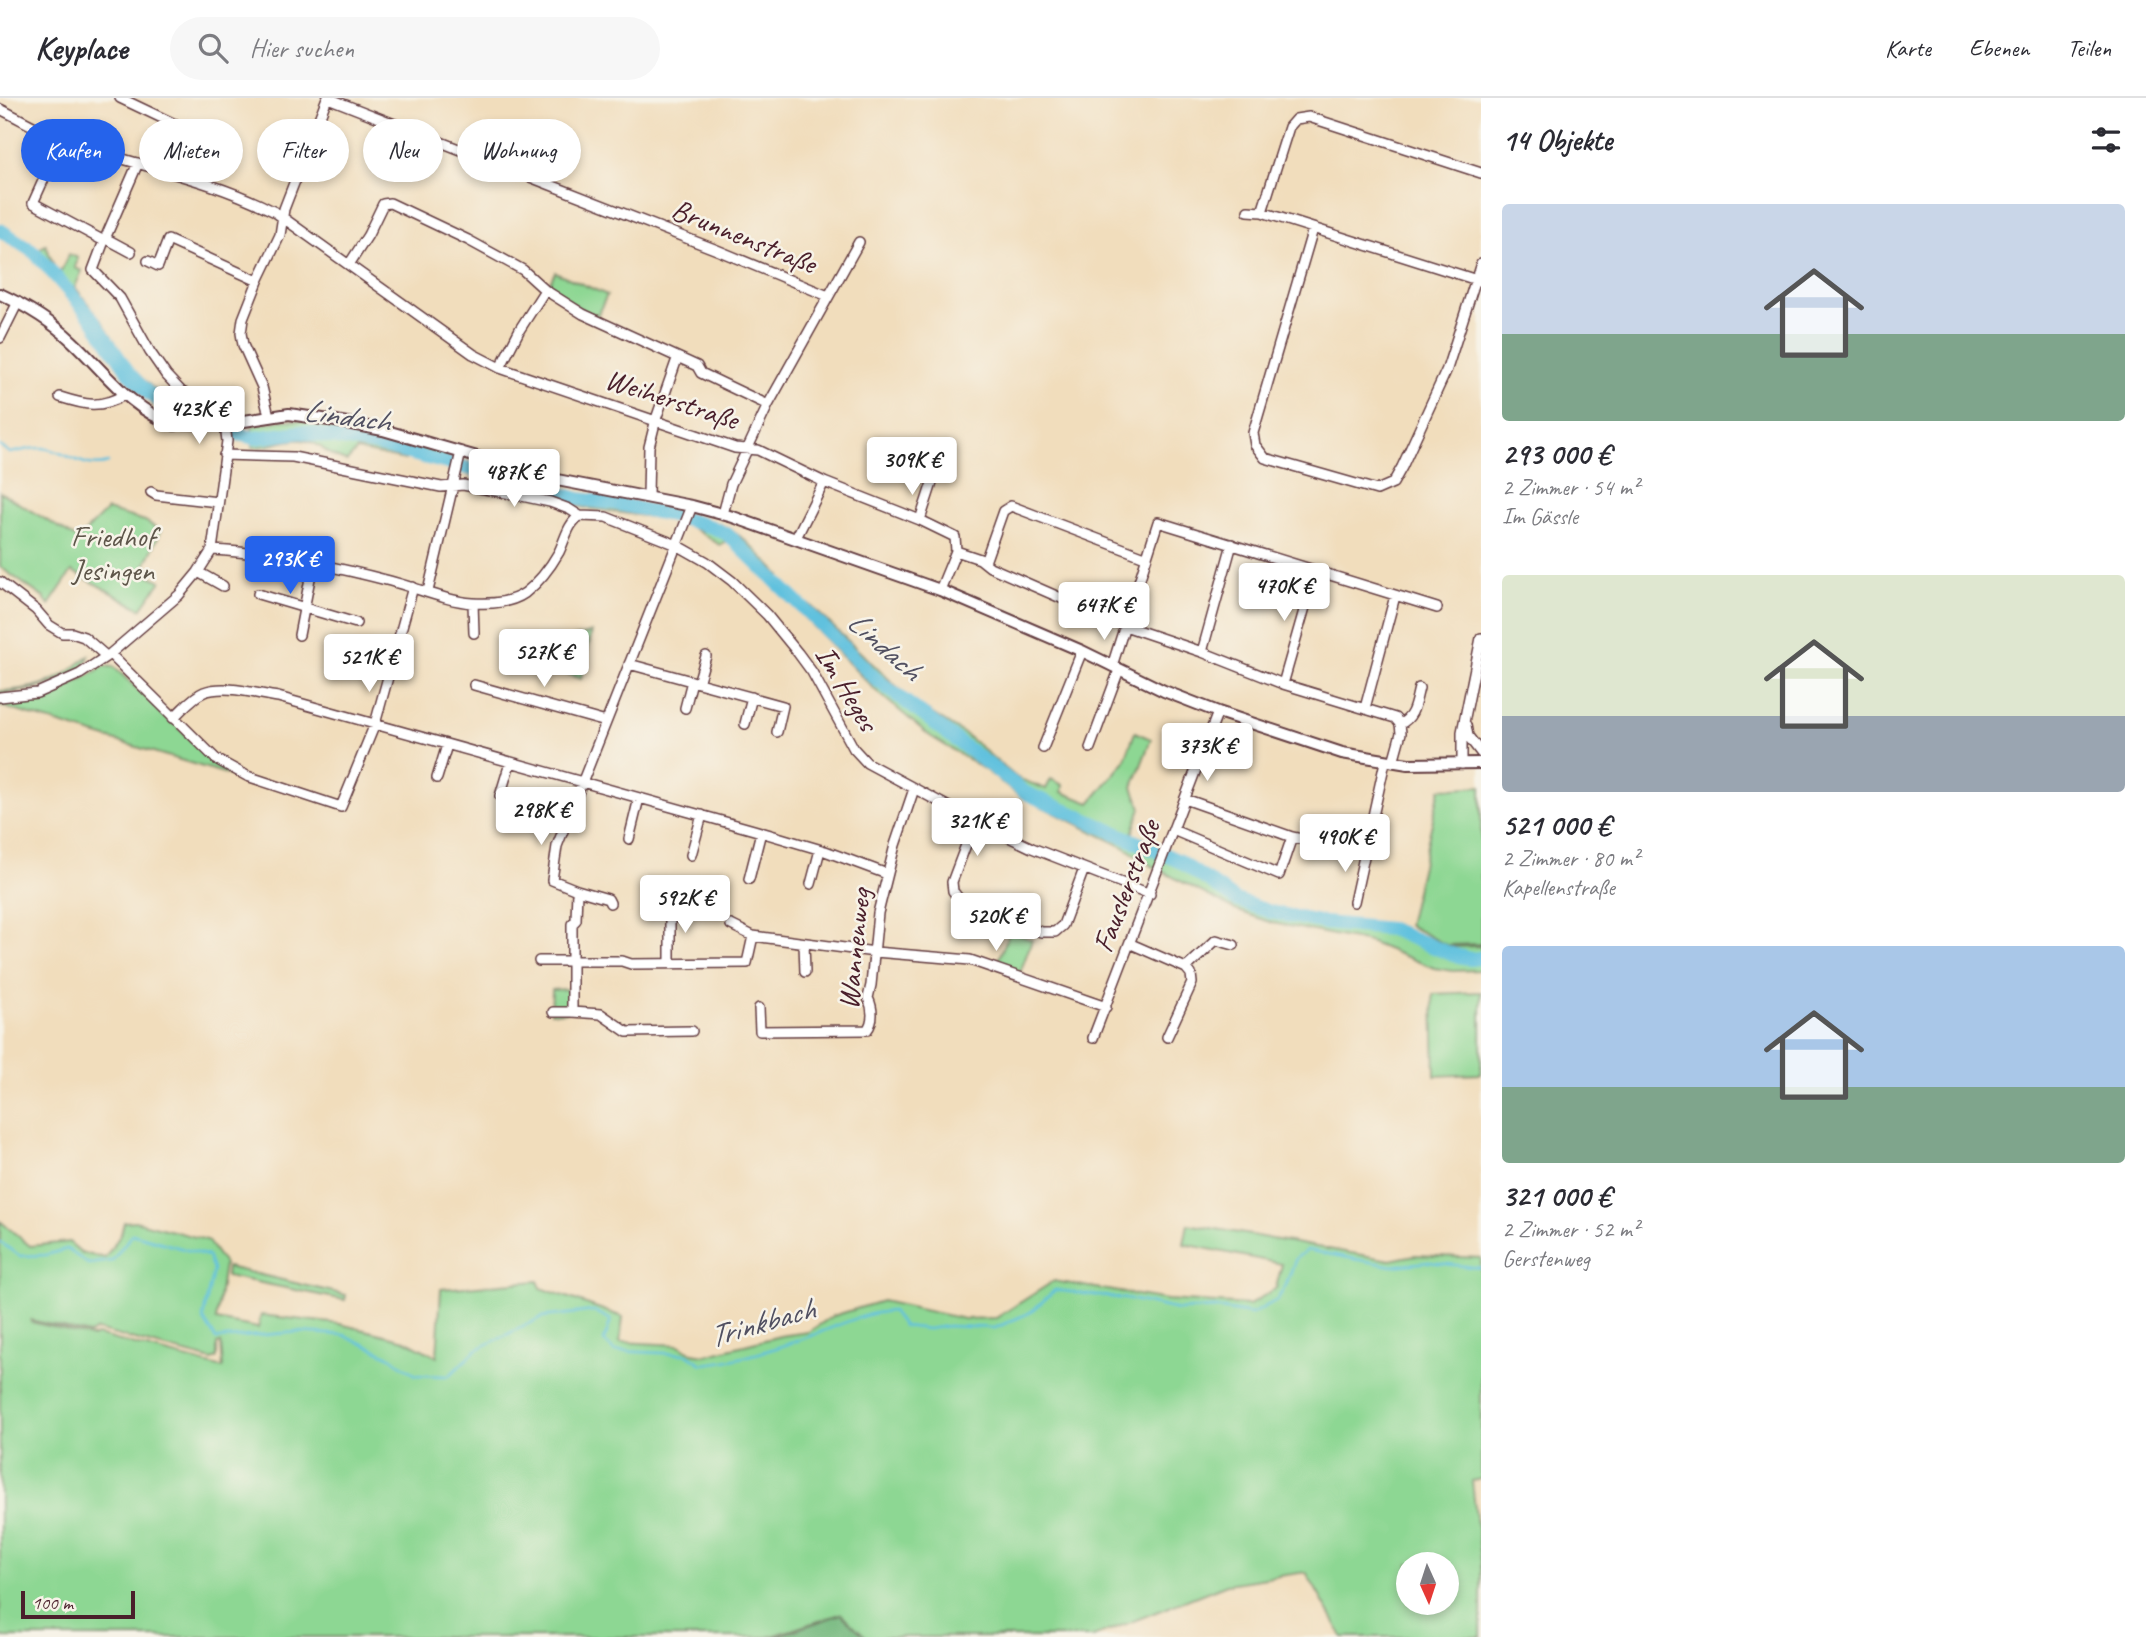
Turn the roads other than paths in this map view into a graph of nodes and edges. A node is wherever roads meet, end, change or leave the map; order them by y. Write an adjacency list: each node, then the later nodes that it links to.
1 (120, 98): 5 (street)
2 (327, 98): 13 (street); 25 (street, Brunnenstraße)
3 (0, 109): 4 (street, Weiherstraße)
4 (21, 119)
5 (164, 119)
6 (125, 159): 7 (street, Weiherstraße)
7 (138, 163): 15 (street)
8 (1481, 173): 12 (street)
9 (43, 182): 15 (street)
10 (206, 182): 13 (street, Weiherstraße)
11 (1248, 211): 12 (street)
12 (1262, 212): 14 (street)
13 (283, 217): 19 (street, Weiherstraße); 21 (street)
14 (1313, 229): 22 (street); 22 (street)
15 (105, 239): 17 (street); 30 (street)
16 (859, 242): 25 (street)
17 (131, 251)
18 (148, 261): 21 (street)
19 (350, 263): 23 (street); 29 (street, Weiherstraße)
20 (1481, 264): 22 (street)
21 (258, 281): 35 (street)
22 (1478, 281)
23 (545, 290): 28 (street); 29 (street)
24 (0, 294): 26 (main road)
25 (828, 296): 34 (street)
26 (18, 302): 27 (street); 31 (main road)
27 (0, 338)
28 (677, 359): 34 (street); 36 (street)
29 (500, 368): 36 (street, Weiherstraße)
30 (182, 393): 33 (street); 37 (street)
31 (124, 395): 32 (street); 37 (main road)
32 (60, 397)
33 (214, 404)
34 (768, 405): 39 (street)
35 (269, 416): 38 (main road); 41 (main road)
36 (656, 419): 39 (street, Weiherstraße); 46 (street)
37 (170, 423): 38 (main road)
38 (225, 424): 40 (street)
39 (747, 449): 42 (street, Weiherstraße); 49 (street)
40 (224, 455): 44 (street, Im Heges); 47 (street)
41 (460, 456): 44 (street); 46 (main road)
42 (824, 482): 51 (street, Weiherstraße); 52 (street)
43 (932, 483): 51 (street)
44 (452, 486): 50 (street, Im Heges); 66 (street)
45 (151, 492): 47 (street)
46 (648, 496): 48 (main road)
47 (218, 502): 55 (street)
48 (691, 510): 49 (main road); 53 (street)
49 (723, 514): 52 (main road)
50 (580, 516): 53 (street, Im Heges); 69 (street)
51 (920, 520): 56 (street, Weiherstraße)
52 (796, 538): 65 (main road)
53 (679, 541): 81 (street); 109 (street, Im Heges)
54 (1232, 544): 57 (street); 61 (street); 78 (street)
55 (212, 550): 59 (street); 60 (street)
56 (956, 551): 58 (street, Weiherstraße); 65 (street)
57 (1145, 557): 58 (street); 73 (street)
58 (985, 562): 73 (street, Weiherstraße)
59 (313, 563): 64 (street); 70 (street)
60 (198, 572): 63 (street); 79 (street)
61 (1315, 572): 68 (street); 84 (street)
62 (0, 582): 79 (street)
63 (223, 586)
64 (413, 587): 66 (street); 95 (street)
65 (940, 590): 77 (main road)
66 (428, 591): 69 (street)
67 (258, 594): 70 (street)
68 (1395, 596): 71 (street); 90 (street)
69 (473, 603): 74 (street)
70 (305, 608): 72 (street); 75 (street)
71 (1437, 608)
72 (356, 623)
73 (1125, 626): 78 (street, Weiherstraße); 82 (street)
74 (474, 633)
75 (299, 635)
76 (1481, 638): 92 (street)
77 (1082, 651): 82 (main road); 100 (street)
78 (1202, 652): 84 (street, Weiherstraße)
79 (108, 655): 87 (street); 93 (street)
80 (706, 656): 83 (street)
81 (629, 664): 83 (street); 94 (street)
82 (1116, 668): 91 (main road); 101 (street)
83 (695, 682): 88 (street); 89 (street)
84 (1283, 684): 90 (street, Weiherstraße)
85 (474, 685): 94 (street)
86 (1419, 688): 97 (street)
87 (0, 697)
88 (752, 697): 96 (street); 98 (street)
89 (685, 708)
90 (1364, 708): 97 (street, Weiherstraße)
91 (1218, 712): 103 (main road); 112 (street, Fauslerstraße)
92 (1465, 713): 102 (street); 106 (street)
93 (173, 718): 95 (street); 95 (street)
94 (606, 722): 108 (street)
95 (375, 724): 99 (street)
96 (745, 724)
97 (1400, 724): 103 (street)
98 (777, 732)
99 (447, 745): 104 (street); 107 (street)
100 (1043, 748)
101 (1090, 748)
102 (1481, 753)
103 (1389, 762): 106 (main road); 120 (street)
104 (510, 763): 108 (street); 110 (street)
105 (1481, 763): 106 (main road)
106 (1462, 764)
107 (437, 778)
108 (582, 783): 111 (street); 126 (street)
109 (914, 789): 114 (street, Im Heges); 123 (street, Wannenweg)
110 (500, 796)
111 (639, 798): 113 (street); 118 (street)
112 (1185, 799): 115 (street, Fauslerstraße); 117 (street)
113 (702, 815): 116 (street); 121 (street)
114 (975, 821): 122 (street, Im Heges); 122 (street)
115 (1174, 830): 117 (street); 127 (street, Fauslerstraße)
116 (761, 832): 119 (street); 124 (street)
117 (1292, 837): 120 (street)
118 (629, 839)
119 (820, 850): 123 (street); 125 (street)
120 (1365, 852): 128 (street)
121 (691, 855)
122 (1084, 869): 127 (street, Im Heges)
123 (887, 874): 136 (street, Wannenweg)
124 (749, 879)
125 (811, 884)
126 (577, 890): 129 (street); 138 (street)
127 (1150, 894): 134 (street, Fauslerstraße)
128 (1354, 902)
129 (610, 903)
130 (670, 906): 139 (street)
131 (731, 925): 132 (street)
132 (753, 936): 133 (street); 139 (street)
133 (804, 943): 136 (street); 141 (street)
134 (1131, 944): 140 (street); 142 (street, Fauslerstraße)
135 (1234, 945): 140 (street)
136 (875, 952): 142 (street); 143 (street, Wannenweg)
137 (539, 961): 138 (street)
138 (572, 961): 139 (street); 145 (street)
139 (670, 963)
140 (1186, 968): 147 (street)
141 (805, 972)
142 (1106, 1006): 148 (street, Fauslerstraße)
143 (759, 1008)
144 (552, 1012): 145 (street)
145 (572, 1012): 146 (street)
146 (692, 1031)
147 (1167, 1037)
148 (1093, 1038)

